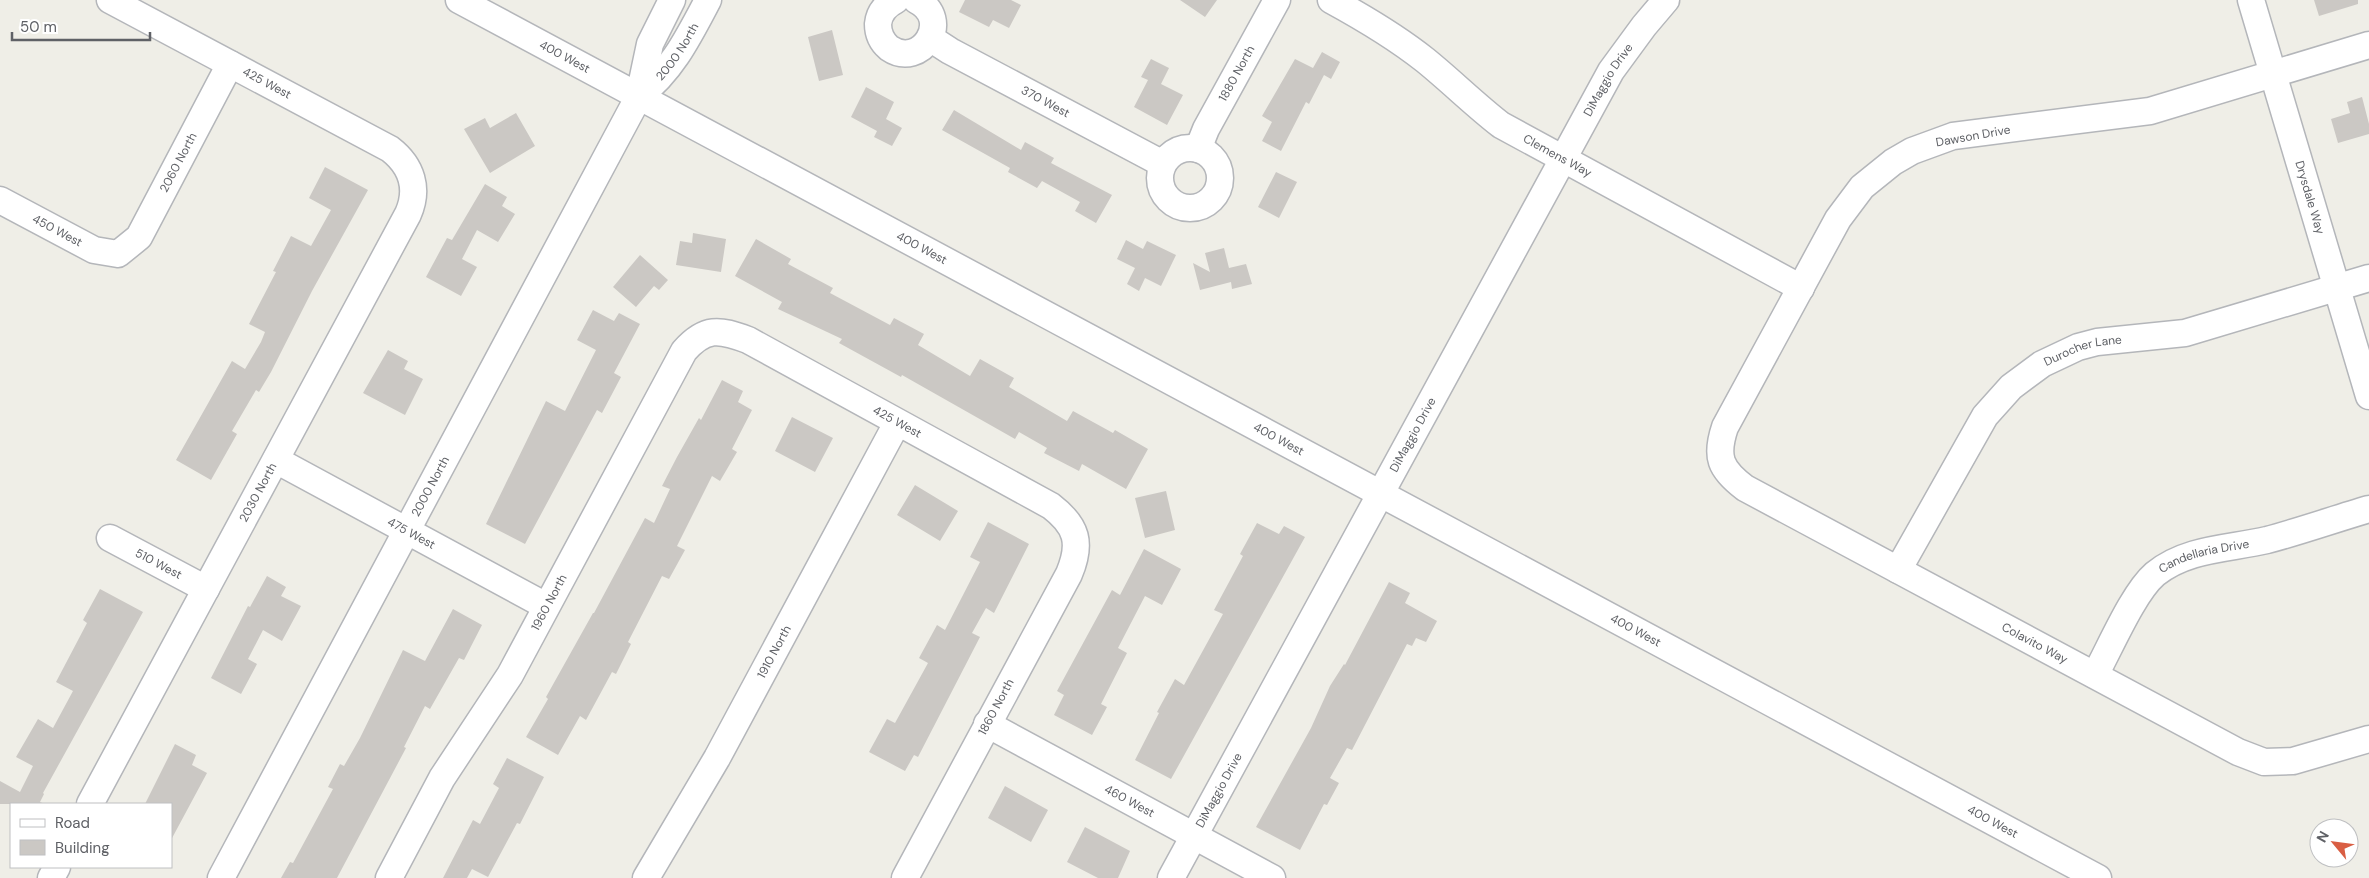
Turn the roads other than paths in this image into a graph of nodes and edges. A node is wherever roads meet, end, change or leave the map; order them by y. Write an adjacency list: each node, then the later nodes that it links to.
1 (110, 0): 13 (street, 425 West)
2 (459, 0): 15 (street, 400 West)
3 (672, 0): 15 (street, 2000 North)
4 (708, 0): 15 (street, 2000 North)
5 (896, 0): 11 (street)
6 (916, 0): 11 (street)
7 (1277, 0): 16 (street, 1880 North)
8 (1331, 0): 17 (street, Clemens Way)
9 (1666, 0): 17 (street, DiMaggio Drive)
10 (2250, 0): 14 (street, Drysdale Way)
11 (930, 38): 18 (street, 370 West)
12 (2369, 45): 14 (street, Dawson Drive)
13 (230, 64): 19 (street, 425 West); 21 (street, 2060 North)
14 (2273, 74): 23 (street, Dawson Drive); 24 (street, Drysdale Way)
15 (639, 96): 30 (street, 400 West); 32 (street, 2000 North)
16 (1198, 149): 18 (street); 18 (street)
17 (1564, 158): 23 (street, Clemens Way); 30 (street, DiMaggio Drive)
18 (1163, 164)
19 (412, 178): 28 (street, 2030 North)
20 (0, 200): 21 (street, 450 West)
21 (118, 254)
22 (2369, 278): 24 (street, Durocher Lane)
23 (1801, 288): 29 (street, Dawson Drive)
24 (2337, 288): 26 (street, Drysdale Way); 35 (street, Durocher Lane)
25 (710, 333): 27 (street, 425 West); 37 (street, 1960 North)
26 (2369, 396)
27 (897, 424): 33 (street, 425 West); 45 (street, 1910 North)
28 (276, 460): 32 (street, 475 West); 36 (street, 2030 North)
29 (1721, 461): 35 (street, Colavito Way)
30 (1382, 495): 42 (street, DiMaggio Drive); 49 (street, 400 West)
31 (2369, 509): 38 (street, Candellaria Drive)
32 (407, 530): 37 (street, 475 West); 43 (street, 2000 North)
33 (1074, 534): 39 (street, 1860 North)
34 (110, 538): 36 (street, 510 West)
35 (1898, 570): 38 (street, Colavito Way)
36 (206, 590): 41 (street, 2030 North)
37 (546, 606): 44 (street, 1960 North)
38 (2095, 675): 40 (street, Colavito Way)
39 (987, 724): 42 (street, 460 West); 46 (street, 1860 North)
40 (2369, 739)
41 (91, 803)
42 (1194, 836): 47 (street, DiMaggio Drive); 48 (street, 460 West)
43 (221, 878)
44 (389, 878)
45 (646, 878)
46 (905, 878)
47 (1171, 878)
48 (1272, 878)
49 (2098, 878)

